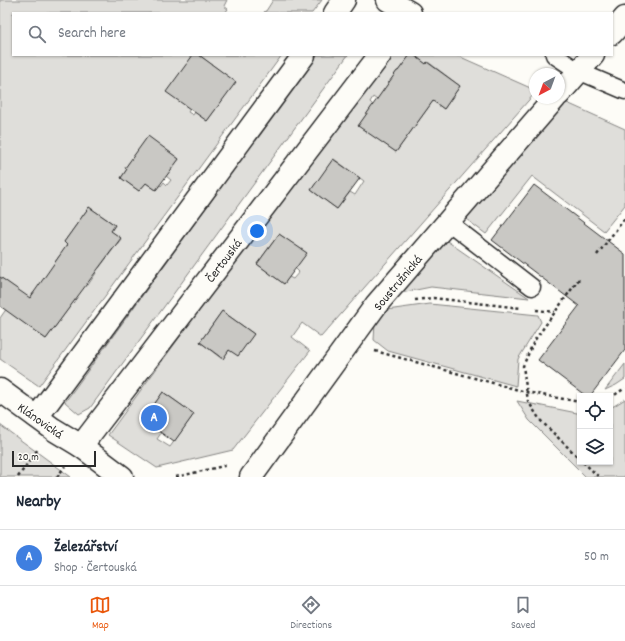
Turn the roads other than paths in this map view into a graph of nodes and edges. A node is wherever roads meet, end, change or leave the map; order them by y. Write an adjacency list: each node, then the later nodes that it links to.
1 (344, 0): 3 (street)
2 (388, 0): 4 (street)
3 (336, 12)
4 (408, 12)
5 (303, 56): 16 (street)
6 (379, 56): 17 (street, Čertouská)
7 (556, 56): 9 (lane)
8 (592, 56): 9 (street)
9 (578, 71): 10 (street); 11 (lane)
10 (565, 87)
11 (625, 91)
12 (550, 104): 13 (street, Soustružnická)
13 (448, 222): 14 (lane); 19 (street, Soustružnická)
14 (532, 287)
15 (0, 390): 16 (street, Klánovická)
16 (45, 423): 17 (street, Klánovická)
17 (81, 446): 18 (street, Klánovická)
18 (122, 477)
19 (251, 477)

